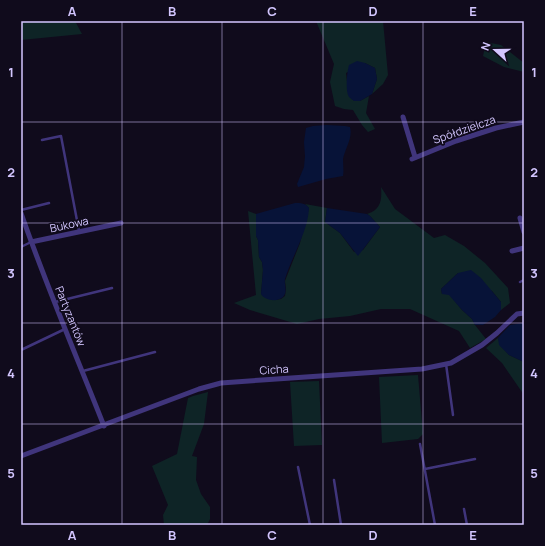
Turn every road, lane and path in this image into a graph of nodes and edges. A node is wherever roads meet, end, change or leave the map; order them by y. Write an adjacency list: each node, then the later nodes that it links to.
1 (403, 117): 2 (street, Spółdzielcza)
2 (524, 122)
3 (42, 140): 9 (lane)
4 (49, 203): 5 (lane)
5 (21, 210)
6 (21, 213): 11 (street, Partyzantów)
7 (520, 218): 10 (street)
8 (121, 223): 9 (street, Bukowa)
9 (79, 232): 11 (street, Bukowa)
10 (524, 232)
11 (31, 242): 12 (lane, Bukowa); 18 (street, Partyzantów)
12 (21, 246)
13 (524, 249): 14 (street)
14 (512, 251)
15 (524, 280): 16 (lane)
16 (520, 282)
17 (112, 288): 18 (lane)
18 (54, 302): 20 (street, Partyzantów)
19 (524, 313): 23 (street, Cicha)
20 (65, 329): 21 (lane); 24 (street, Partyzantów)
21 (21, 350)
22 (155, 352): 24 (lane)
23 (446, 364): 25 (lane); 26 (street, Cicha)
24 (82, 371): 26 (street, Partyzantów)
25 (453, 415)
26 (104, 426): 28 (street, Cicha)
27 (420, 444): 31 (lane)
28 (21, 456)
29 (475, 459): 31 (lane)
30 (298, 467): 34 (lane)
31 (425, 469): 36 (lane)
32 (334, 480): 35 (lane)
33 (464, 509): 37 (lane)
34 (310, 525)
35 (342, 525)
36 (435, 525)
37 (467, 525)

